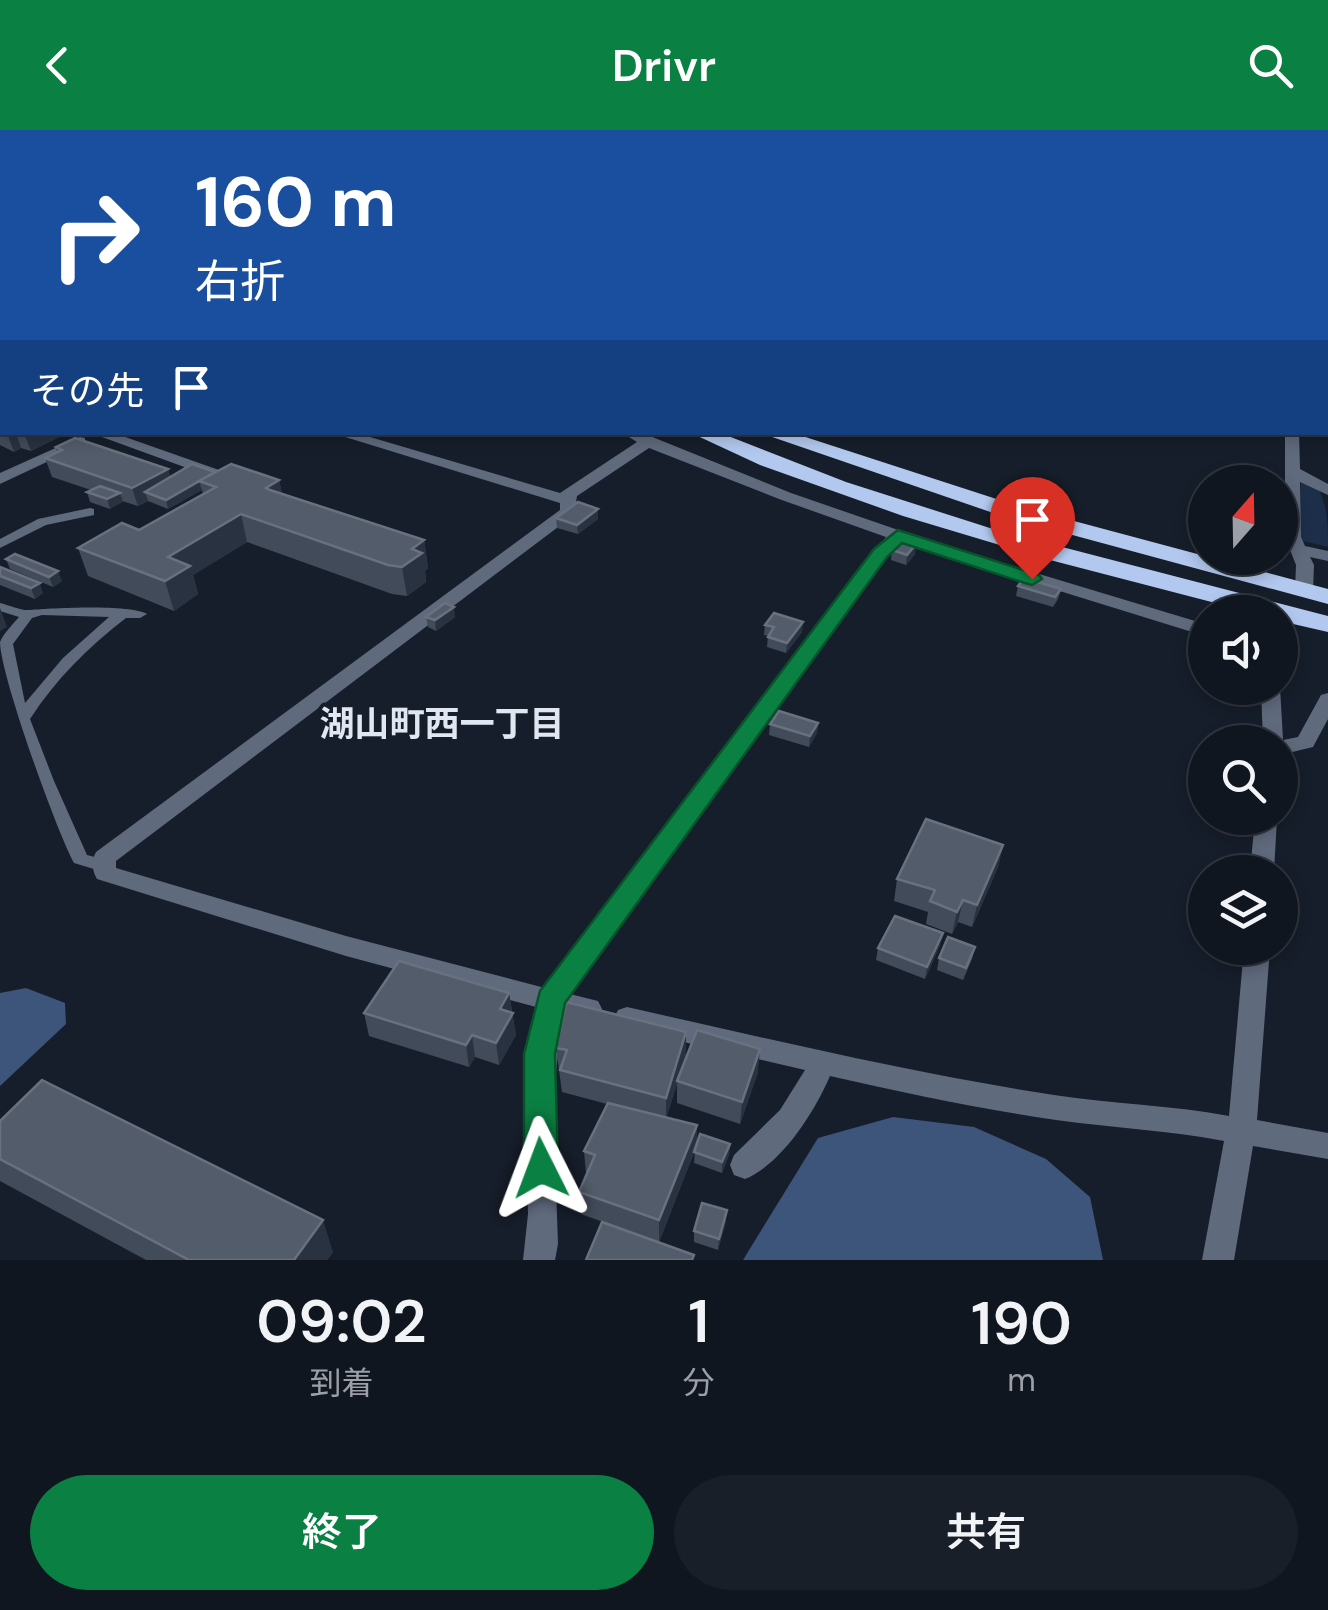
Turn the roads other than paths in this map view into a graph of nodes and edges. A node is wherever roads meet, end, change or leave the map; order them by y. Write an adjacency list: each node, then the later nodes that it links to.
1 (94, 435): 12 (street)
2 (104, 435): 11 (street)
3 (346, 435): 14 (street)
4 (634, 435): 8 (street)
5 (707, 435): 21 (highway)
6 (777, 435): 20 (highway)
7 (1292, 435): 9 (street)
8 (648, 442): 14 (street); 16 (street)
9 (1294, 465)
10 (1298, 474): 13 (street)
11 (224, 477)
12 (0, 478)
13 (1328, 490)
14 (569, 494): 33 (street)
15 (90, 512): 17 (lane)
16 (898, 536): 29 (street); 35 (street)
17 (0, 544)
18 (1299, 550): 19 (street); 20 (street)
19 (1328, 556)
20 (1304, 592): 22 (highway)
21 (1211, 595)
22 (1328, 597)
23 (0, 607): 25 (lane)
24 (123, 613): 25 (lane); 26 (lane); 31 (lane)
25 (26, 614): 31 (lane)
26 (140, 614)
27 (1298, 617): 28 (highway)
28 (1328, 624)
29 (1188, 625)
30 (1328, 699): 32 (street)
31 (23, 718): 33 (lane)
32 (1298, 744)
33 (104, 866): 35 (street)
34 (1256, 965): 37 (street)
35 (551, 1000): 36 (street); 40 (street)
36 (821, 1063): 37 (street); 39 (street)
37 (1241, 1130): 38 (street); 41 (street)
38 (1328, 1146)
39 (745, 1165)
40 (539, 1260)
41 (1218, 1260)

